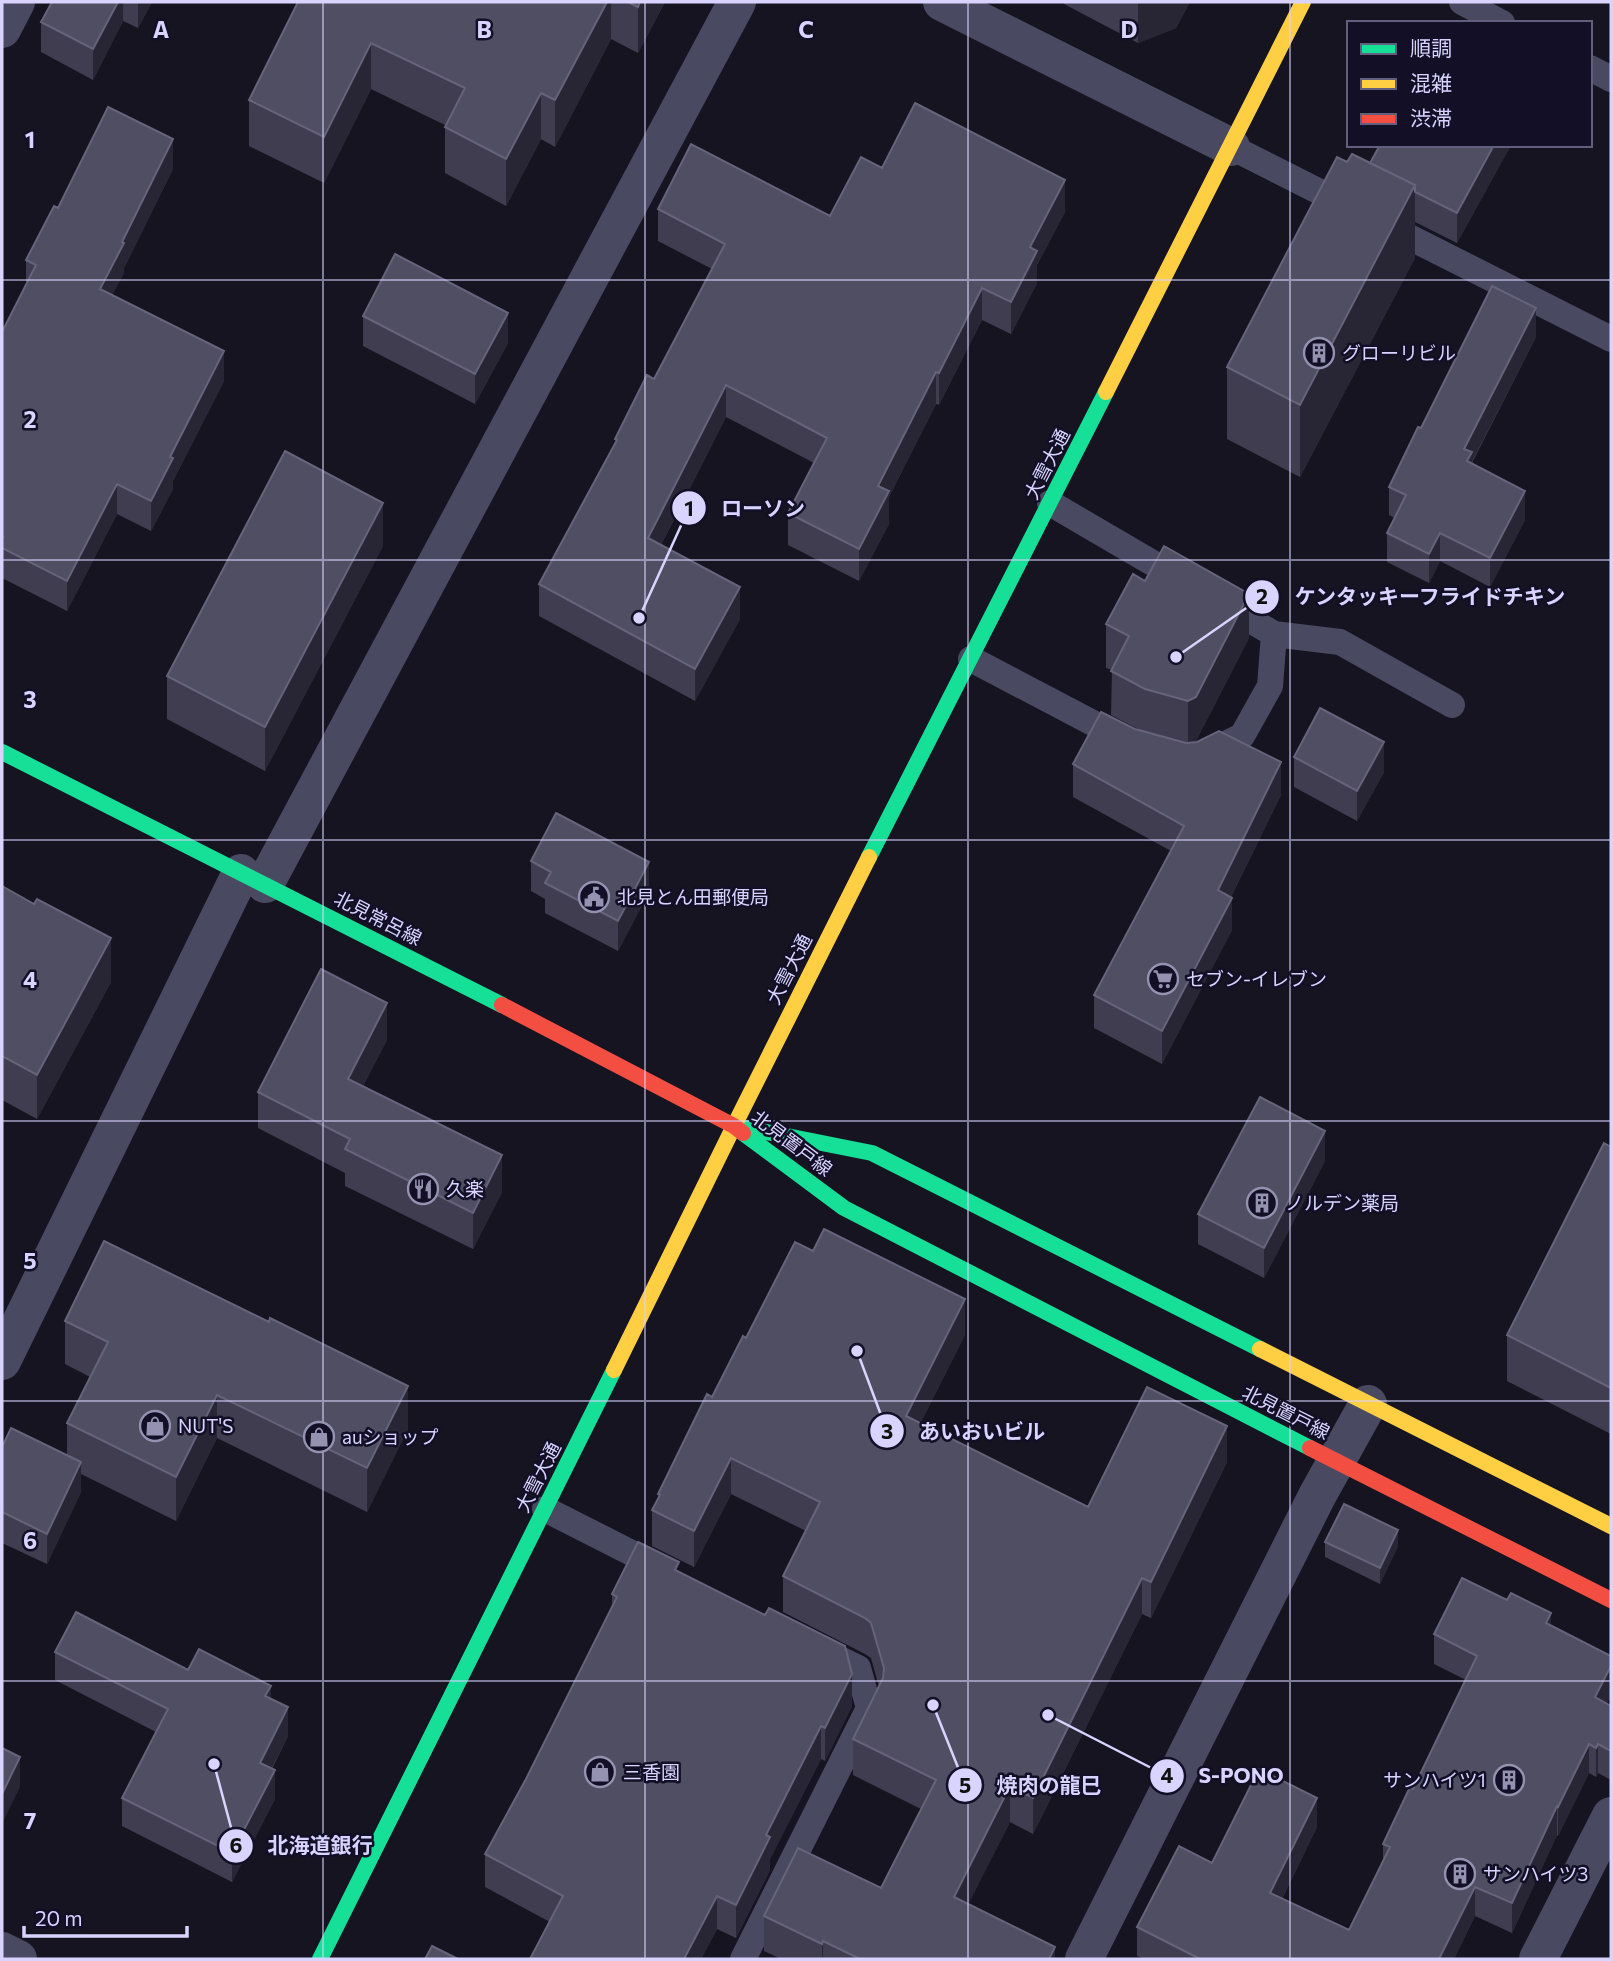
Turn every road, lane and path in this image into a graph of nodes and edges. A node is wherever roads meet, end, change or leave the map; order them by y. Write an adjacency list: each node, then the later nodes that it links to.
1 (16, 2): 7 (street)
2 (737, 2): 19 (street)
3 (943, 2): 10 (street)
4 (1303, 2): 10 (main road, 大雪大通)
5 (1462, 2): 6 (lane)
6 (1498, 21)
7 (2, 29)
8 (1592, 69): 9 (lane)
9 (1611, 79)
10 (1231, 147): 11 (lane); 12 (main road, 大雪大通)
11 (1611, 339)
12 (1050, 503): 13 (lane); 14 (main road, 大雪大通)
13 (1274, 634): 15 (lane); 18 (lane)
14 (971, 659): 16 (lane); 20 (main road, 大雪大通)
15 (1452, 705)
16 (1152, 751)
17 (2, 752): 19 (main road, 北見常呂線)
18 (1177, 758)
19 (253, 879): 20 (main road, 北見常呂線); 21 (street)
20 (734, 1126): 22 (main road, 北見置戸線); 23 (main road, 北見置戸線); 24 (main road, 大雪大通)
21 (2, 1361)
22 (1368, 1404): 23 (street); 25 (main road, 北見置戸線)
23 (1337, 1462): 27 (main road, 北見置戸線); 34 (street)
24 (545, 1509): 26 (lane); 32 (main road, 大雪大通)
25 (1611, 1526)
26 (684, 1580)
27 (1611, 1600)
28 (796, 1637): 33 (lane)
29 (1611, 1816): 35 (street)
30 (2, 1951): 31 (street)
31 (18, 1959)
32 (320, 1959)
33 (743, 1959)
34 (1084, 1959)
35 (1538, 1959)

